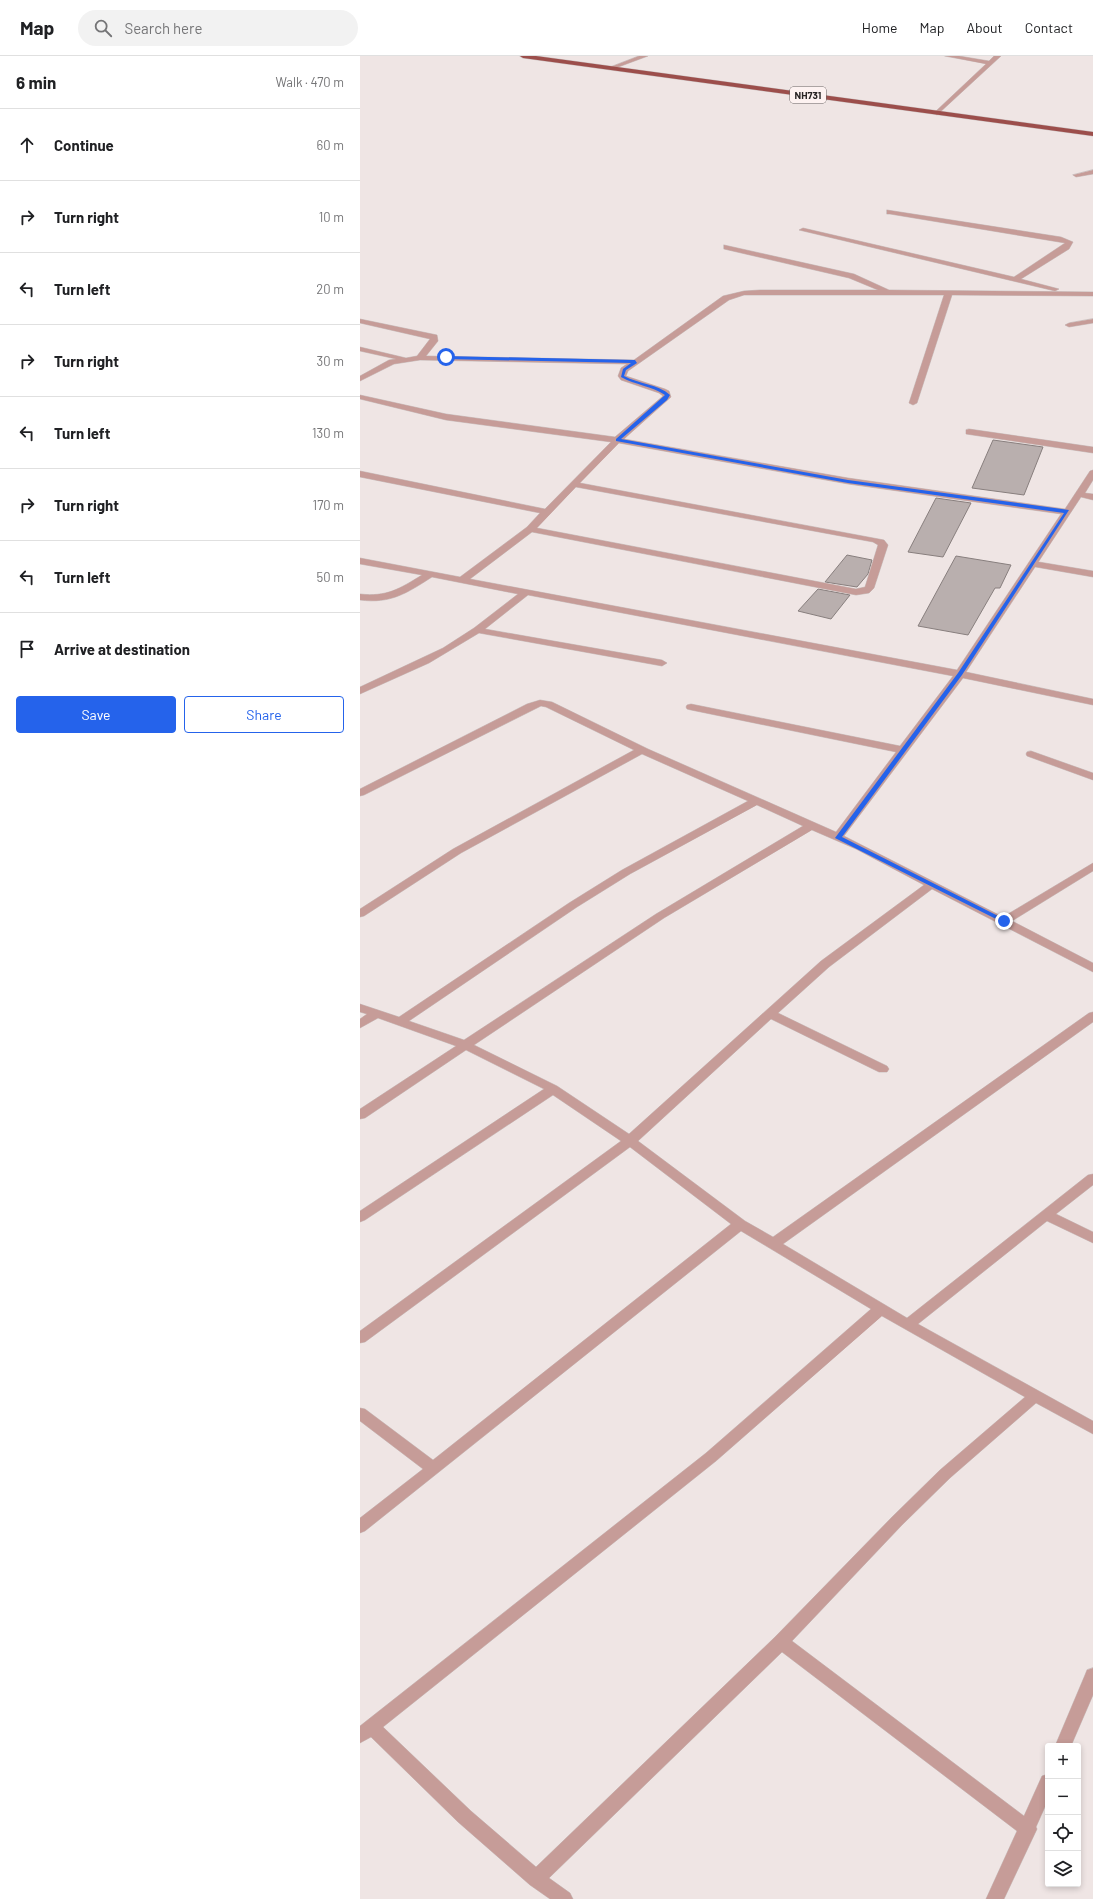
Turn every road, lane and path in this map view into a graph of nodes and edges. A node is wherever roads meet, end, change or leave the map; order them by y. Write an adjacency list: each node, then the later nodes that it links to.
1 (523, 56): 6 (highway, NH731)
2 (645, 56): 6 (street)
3 (948, 56): 5 (street)
4 (998, 56): 5 (street)
5 (991, 63): 7 (street)
6 (611, 68): 7 (highway, NH731)
7 (937, 113): 8 (highway, NH731)
8 (1093, 134)
9 (1093, 172): 10 (street)
10 (1076, 175)
11 (890, 212): 14 (street)
12 (804, 230): 14 (street)
13 (728, 247): 15 (street)
14 (1014, 280): 17 (street)
15 (890, 293): 16 (street); 25 (street)
16 (949, 293): 17 (street); 28 (street)
17 (1076, 294): 18 (street)
18 (1093, 294)
19 (360, 321): 23 (street)
20 (1093, 321): 21 (street)
21 (1069, 325)
22 (360, 349): 24 (street)
23 (420, 358): 24 (street); 25 (street)
24 (405, 359): 26 (street)
25 (635, 362): 30 (street)
26 (360, 379)
27 (360, 397): 30 (street)
28 (913, 403)
29 (969, 432): 31 (street)
30 (618, 440): 34 (street); 38 (street)
31 (1093, 450)
32 (1093, 473): 35 (street)
33 (360, 474): 37 (street)
34 (573, 484): 37 (street); 39 (street)
35 (1079, 494): 36 (street); 38 (street)
36 (1093, 497)
37 (547, 512): 39 (street)
38 (1067, 512): 41 (street)
39 (530, 529): 44 (street)
40 (360, 561): 42 (street)
41 (1033, 564): 43 (street); 49 (street)
42 (431, 574): 44 (street); 46 (street)
43 (1093, 574)
44 (462, 580): 45 (street)
45 (526, 592): 47 (street); 49 (street)
46 (360, 597)
47 (477, 630): 48 (street); 50 (street)
48 (662, 663)
49 (960, 674): 51 (street); 54 (street)
50 (360, 691)
51 (1093, 702)
52 (691, 707): 54 (street)
53 (642, 750): 57 (street); 58 (street); 63 (street)
54 (903, 750): 60 (street)
55 (1031, 754): 56 (street)
56 (1093, 777)
57 (360, 792)
58 (757, 801): 59 (street); 69 (street)
59 (812, 826): 60 (street); 72 (street)
60 (838, 838): 62 (street)
61 (1093, 866): 64 (street)
62 (932, 884): 64 (street); 68 (street)
63 (360, 914)
64 (1004, 921): 65 (street)
65 (1093, 968)
66 (360, 1008): 67 (street)
67 (376, 1014): 69 (street); 71 (street)
68 (770, 1014): 73 (street); 76 (street)
69 (400, 1022): 72 (street)
70 (1090, 1023): 82 (street)
71 (360, 1024)
72 (465, 1046): 74 (street); 75 (street)
73 (883, 1069)
74 (553, 1089): 76 (street); 79 (street)
75 (360, 1115)
76 (630, 1141): 80 (street); 85 (street)
77 (1093, 1178): 78 (street)
78 (1046, 1215): 81 (street); 84 (street)
79 (360, 1216)
80 (740, 1224): 82 (street); 89 (street)
81 (1093, 1238)
82 (773, 1244): 83 (street)
83 (881, 1309): 84 (street); 93 (street)
84 (908, 1325): 86 (street)
85 (360, 1338)
86 (1036, 1396): 88 (street); 91 (street)
87 (360, 1413): 89 (street)
88 (1093, 1428)
89 (434, 1469): 90 (street)
90 (360, 1527)
91 (782, 1642): 96 (street); 97 (street)
92 (1093, 1675): 94 (street)
93 (366, 1731): 97 (street)
94 (1064, 1743)
95 (1045, 1788): 96 (street)
96 (1028, 1829): 99 (street)
97 (536, 1879): 98 (street)
98 (564, 1899)
99 (995, 1899)

